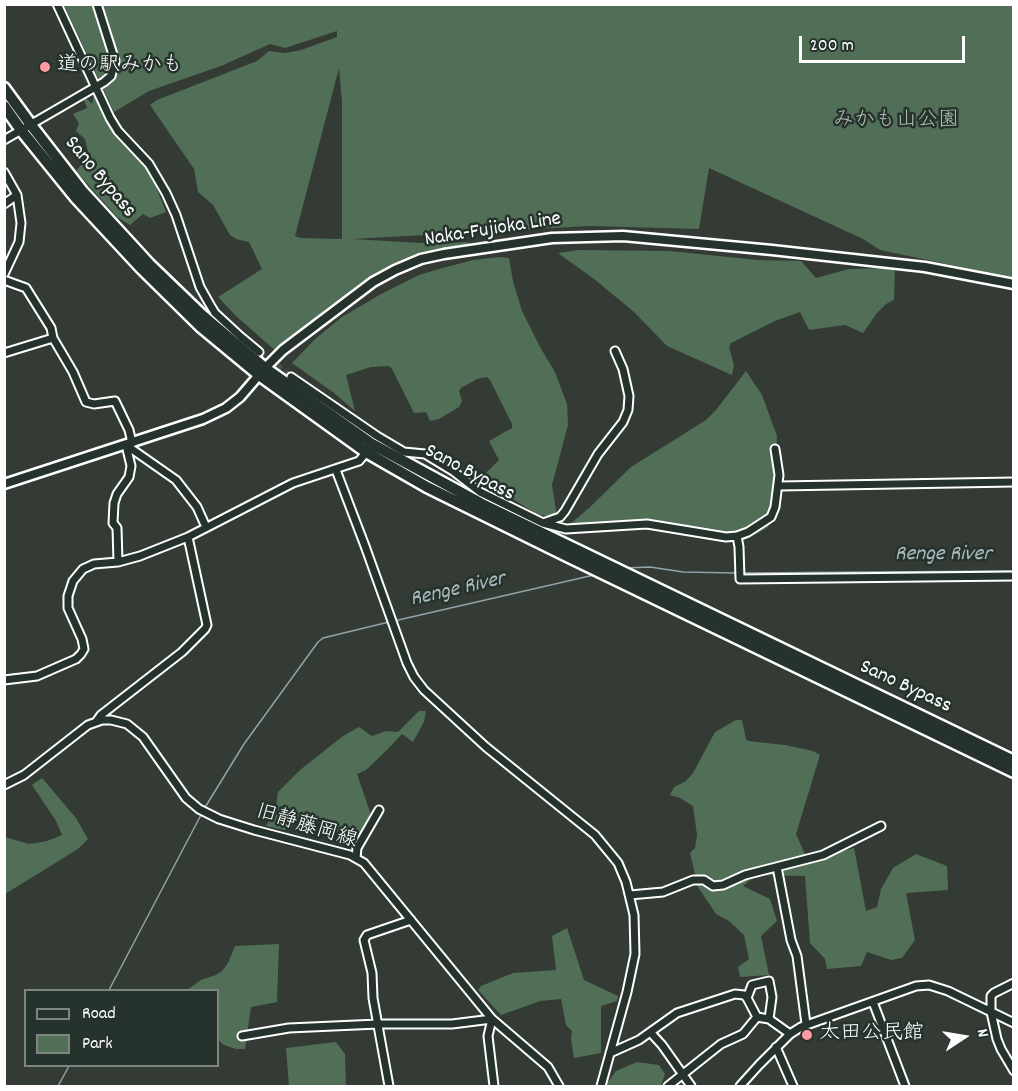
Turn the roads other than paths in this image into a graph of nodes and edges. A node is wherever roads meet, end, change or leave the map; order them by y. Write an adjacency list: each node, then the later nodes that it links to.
1 (57, 4): 3 (street)
2 (97, 4): 3 (street)
3 (96, 87): 6 (street); 15 (street)
4 (4, 88): 6 (highway, Sano Bypass)
5 (4, 106): 6 (highway, Sano Bypass)
6 (26, 128): 7 (street); 18 (highway, Sano Bypass)
7 (4, 140)
8 (4, 172): 9 (street)
9 (17, 195): 10 (street); 11 (street)
10 (4, 204)
11 (4, 274)
12 (4, 280): 14 (street)
13 (1014, 284): 18 (main road, Naka-Fujioka Line)
14 (53, 338): 17 (street); 20 (street)
15 (259, 351)
16 (615, 351): 27 (street)
17 (4, 353)
18 (262, 371): 20 (main road, Naka-Fujioka Line); 21 (highway, Sano Bypass)
19 (291, 377): 21 (street)
20 (129, 444): 25 (main road, Naka-Fujioka Line); 28 (street); 31 (street)
21 (372, 444): 23 (street); 27 (street); 35 (highway, Sano Bypass); 36 (highway, Sano Bypass)
22 (775, 448): 26 (street)
23 (336, 470): 28 (street); 42 (street)
24 (1014, 482): 26 (street)
25 (4, 484)
26 (778, 486): 29 (street)
27 (543, 523): 29 (street)
28 (206, 527): 30 (street)
29 (737, 536): 32 (street)
30 (188, 537): 31 (street); 34 (street)
31 (118, 562): 33 (street)
32 (1014, 576)
33 (4, 681)
34 (96, 722): 37 (street); 40 (street, 旧静藤岡線)
35 (1014, 761)
36 (1014, 772)
37 (4, 784)
38 (379, 810): 40 (street)
39 (880, 826): 41 (street)
40 (356, 858): 43 (street, 旧静藤岡線)
41 (777, 867): 42 (street); 53 (street)
42 (630, 895): 58 (street)
43 (411, 920): 50 (street, 旧静藤岡線); 52 (street)
44 (1014, 983): 47 (street)
45 (747, 998): 48 (street); 49 (street); 54 (street)
46 (873, 1002): 47 (street); 53 (street); 69 (street)
47 (991, 1012): 51 (street); 59 (street)
48 (757, 1017): 49 (street); 60 (street)
49 (769, 1018): 55 (street)
50 (492, 1019): 52 (street); 62 (street); 63 (street, 旧静藤岡線)
51 (1014, 1023)
52 (378, 1024): 56 (street); 61 (street)
53 (806, 1024): 55 (street)
54 (651, 1033): 58 (street); 60 (street)
55 (790, 1034): 57 (street)
56 (242, 1036)
57 (776, 1047): 67 (street); 68 (street)
58 (610, 1053): 64 (street)
59 (1014, 1071)
60 (682, 1076): 65 (street); 66 (street)
61 (389, 1086)
62 (494, 1086)
63 (560, 1086)
64 (601, 1086)
65 (668, 1086)
66 (691, 1086)
67 (741, 1086)
68 (793, 1086)
69 (905, 1086)

